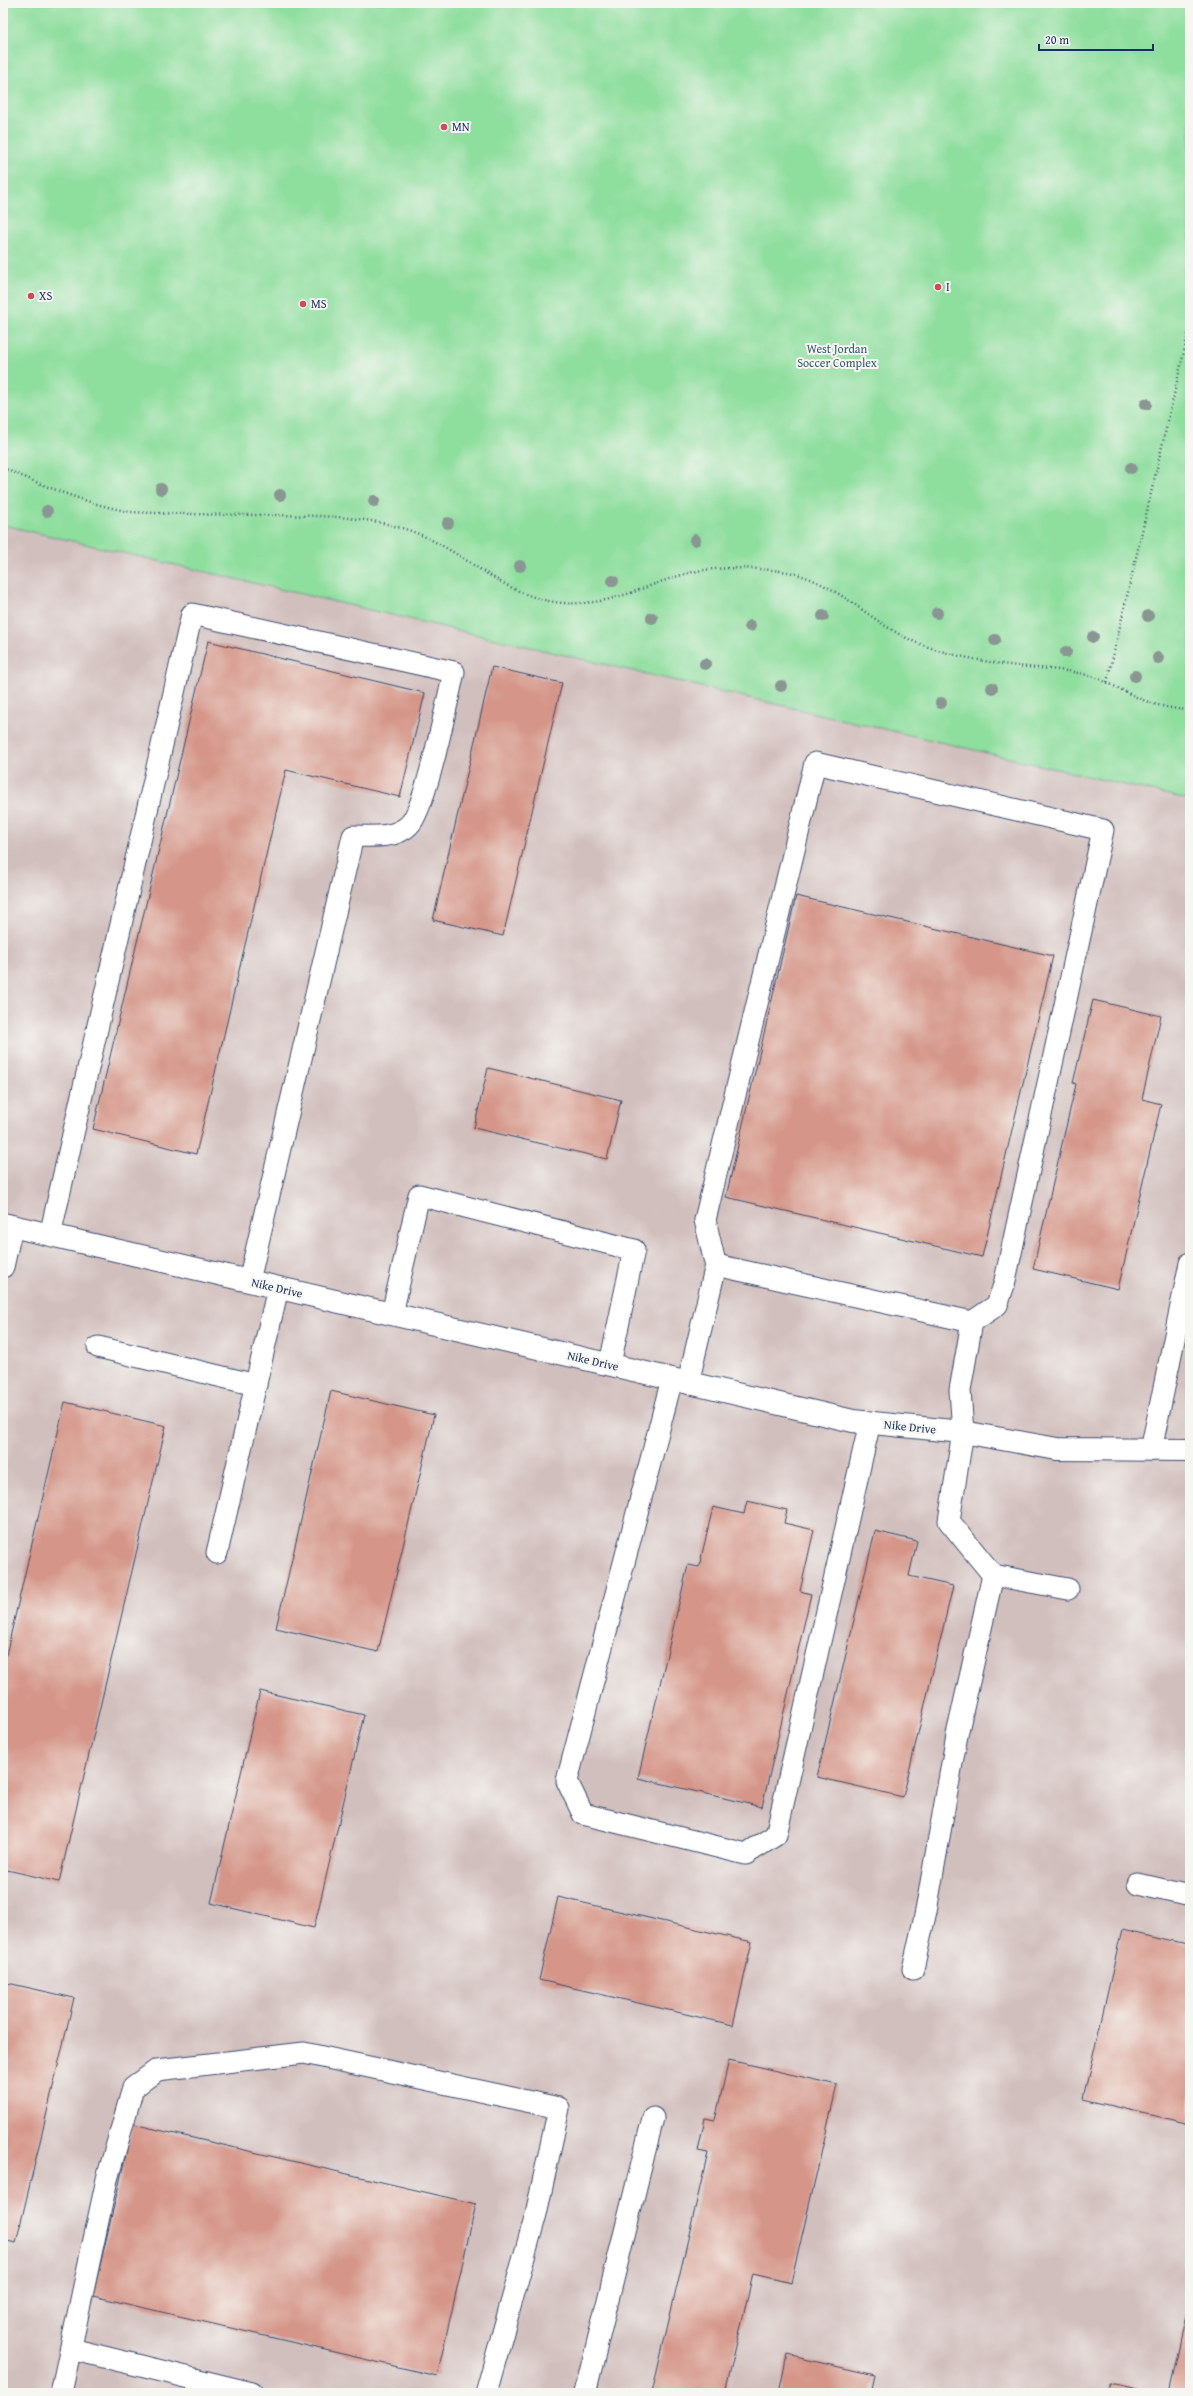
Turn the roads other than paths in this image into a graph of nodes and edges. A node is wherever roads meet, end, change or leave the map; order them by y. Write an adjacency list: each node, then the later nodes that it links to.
1 (8, 1225): 2 (street, Nike Drive); 4 (lane)
2 (50, 1235): 6 (street, Nike Drive); 6 (lane)
3 (1190, 1263): 16 (lane)
4 (3, 1267)
5 (716, 1267): 9 (lane); 9 (lane); 12 (lane)
6 (249, 1281): 7 (street, Nike Drive)
7 (278, 1288): 8 (street, Nike Drive); 13 (lane)
8 (392, 1314): 11 (street, Nike Drive); 11 (lane)
9 (972, 1322): 15 (lane)
10 (98, 1347): 13 (lane)
11 (610, 1364): 12 (street, Nike Drive)
12 (680, 1381): 14 (street, Nike Drive); 14 (lane)
13 (256, 1385): 18 (lane)
14 (870, 1422): 15 (street, Nike Drive)
15 (963, 1432): 16 (street, Nike Drive); 19 (lane)
16 (1151, 1450): 17 (street, Nike Drive)
17 (1190, 1450)
18 (217, 1553)
19 (993, 1575): 20 (lane); 23 (lane)
20 (1068, 1589)
21 (1138, 1884): 22 (lane)
22 (1190, 1896)
23 (913, 1969)
24 (653, 2118): 29 (lane)
25 (71, 2349): 26 (lane); 27 (lane); 28 (lane)
26 (61, 2393)
27 (252, 2393)
28 (486, 2393)
29 (585, 2393)

